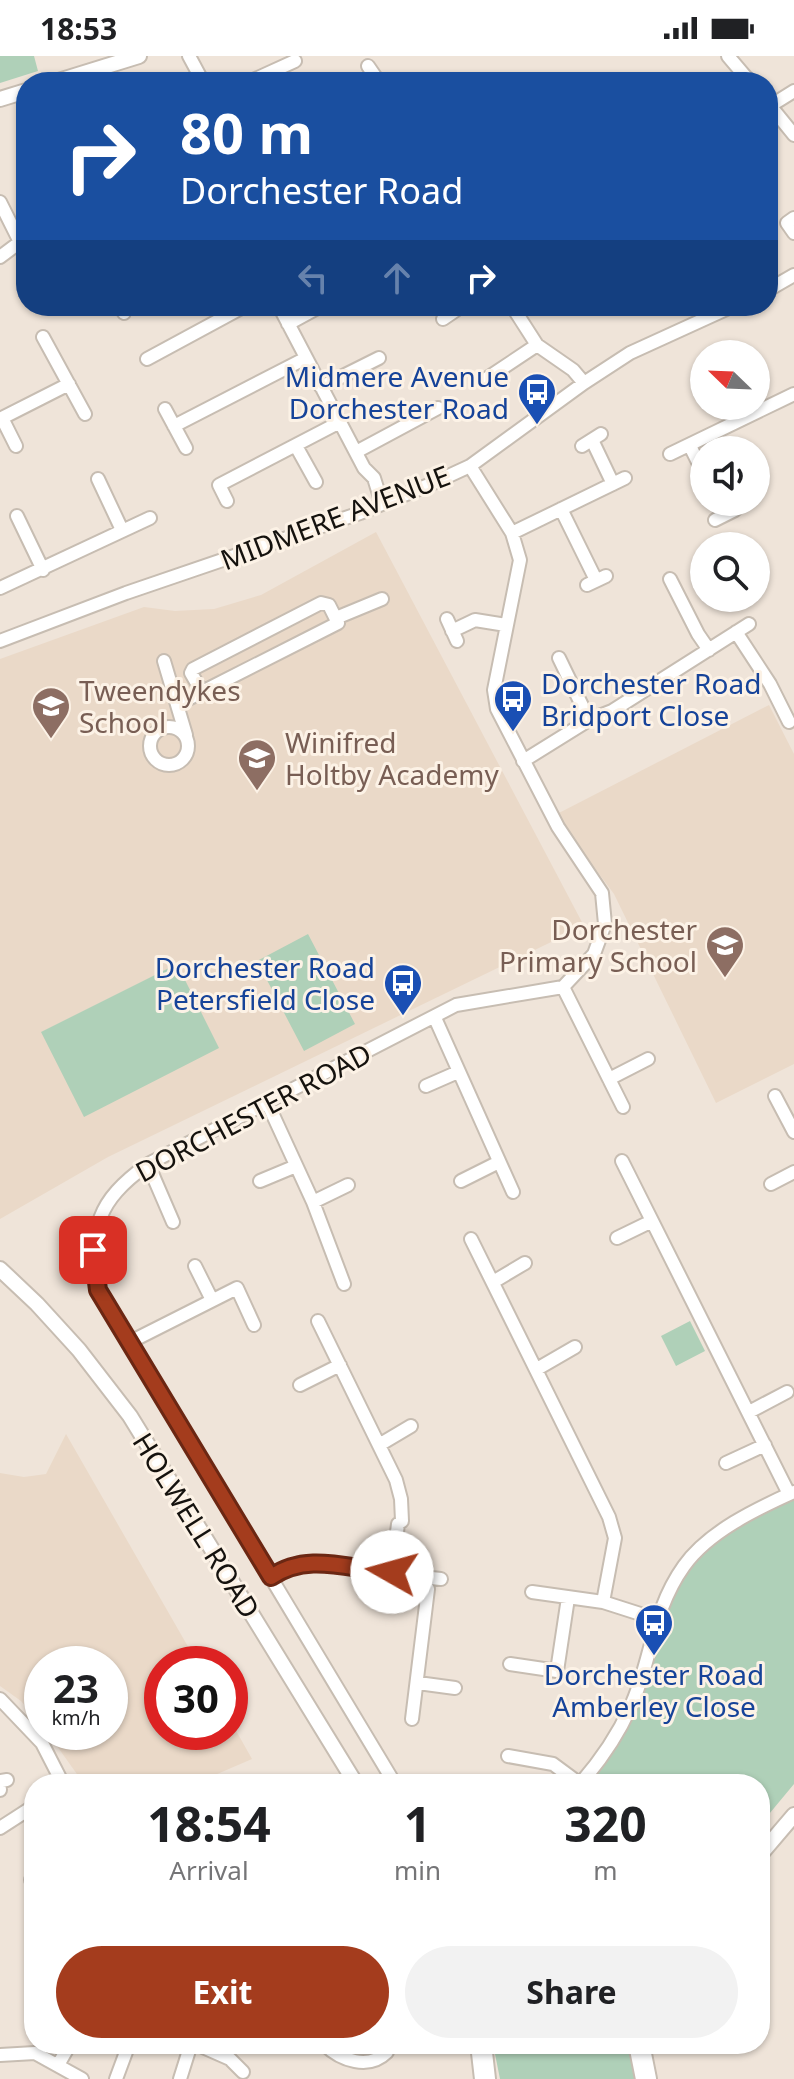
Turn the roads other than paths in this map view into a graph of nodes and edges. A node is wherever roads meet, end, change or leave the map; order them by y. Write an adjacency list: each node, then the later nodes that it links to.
1 (139, 56): 6 (street)
2 (728, 56): 10 (street)
3 (295, 61): 5 (street)
4 (368, 66): 9 (street)
5 (278, 68): 7 (street); 8 (street)
6 (101, 72)
7 (270, 72)
8 (280, 72)
9 (372, 72)
10 (742, 72)
11 (778, 115): 12 (street)
12 (794, 135)
13 (0, 202): 16 (street)
14 (794, 218): 15 (street)
15 (794, 233)
16 (16, 234)
17 (227, 316): 29 (street)
18 (284, 316): 24 (street)
19 (303, 316): 24 (street)
20 (447, 316): 23 (street)
21 (518, 316): 26 (street)
22 (711, 316): 31 (street, MIDMERE AVENUE)
23 (443, 319)
24 (288, 324): 27 (street)
25 (43, 337): 32 (street)
26 (537, 345): 30 (street); 31 (street)
27 (306, 358): 33 (street); 42 (street)
28 (379, 358): 33 (street)
29 (147, 359)
30 (483, 381)
31 (584, 383): 51 (street, MIDMERE AVENUE)
32 (69, 384): 38 (street); 39 (street)
33 (321, 387): 41 (street)
34 (794, 394): 35 (street)
35 (770, 403)
36 (438, 408): 49 (street)
37 (165, 409): 42 (street)
38 (85, 414)
39 (1, 419): 45 (street)
40 (735, 420): 43 (street)
41 (340, 422): 46 (street); 49 (street)
42 (174, 426): 48 (street)
43 (707, 436)
44 (592, 440): 56 (street)
45 (16, 446)
46 (296, 446): 53 (street); 54 (street)
47 (690, 446): 50 (street)
48 (186, 448)
49 (356, 452): 55 (street)
50 (670, 454)
51 (470, 466): 55 (street, MIDMERE AVENUE); 60 (street)
52 (98, 479): 59 (street)
53 (316, 482)
54 (227, 501)
55 (382, 504): 71 (street, MIDMERE AVENUE)
56 (561, 509): 60 (street); 63 (street)
57 (17, 516): 61 (street)
58 (150, 518): 59 (street)
59 (122, 530): 61 (street)
60 (512, 533): 68 (street)
61 (43, 570): 64 (street)
62 (670, 579): 72 (street)
63 (596, 580)
64 (0, 588)
65 (382, 599): 66 (street)
66 (336, 618): 75 (street); 75 (street)
67 (749, 624): 70 (street)
68 (506, 625): 69 (street); 80 (street)
69 (452, 630)
70 (736, 632): 72 (street); 78 (street)
71 (0, 641)
72 (709, 650): 77 (street)
73 (559, 658): 77 (street)
74 (164, 661): 76 (street)
75 (202, 692): 76 (street)
76 (178, 704): 79 (street)
77 (589, 720): 80 (street)
78 (789, 722)
79 (186, 736)
80 (523, 761): 81 (street)
81 (563, 987): 82 (street, DORCHESTER ROAD); 85 (street)
82 (435, 1018): 84 (street); 88 (street, DORCHESTER ROAD)
83 (648, 1059): 85 (street)
84 (458, 1072): 86 (street); 92 (street)
85 (609, 1079): 89 (street)
86 (426, 1086)
87 (775, 1096): 90 (street)
88 (267, 1102): 93 (street, DORCHESTER ROAD); 94 (street)
89 (623, 1107)
90 (793, 1128)
91 (622, 1161): 102 (street)
92 (499, 1162): 97 (street); 100 (street)
93 (148, 1164): 103 (street); 115 (street, DORCHESTER ROAD)
94 (296, 1166): 96 (street); 101 (street)
95 (794, 1172): 98 (street)
96 (260, 1181)
97 (461, 1181)
98 (771, 1184)
99 (348, 1185): 101 (street)
100 (513, 1192)
101 (313, 1202): 111 (street)
102 (652, 1221): 104 (street); 121 (street)
103 (173, 1222)
104 (617, 1238)
105 (471, 1239): 110 (street)
106 (525, 1263): 110 (street)
107 (195, 1266): 112 (street)
108 (0, 1269): 109 (street, HOLWELL ROAD)
109 (7, 1280): 142 (street, HOLWELL ROAD)
110 (493, 1282): 118 (street)
111 (344, 1284)
112 (212, 1300): 114 (street); 115 (street)
113 (318, 1321): 117 (street)
114 (254, 1325)
115 (128, 1343): 128 (street, DORCHESTER ROAD)
116 (575, 1347): 118 (street)
117 (340, 1365): 119 (street); 123 (street)
118 (537, 1369): 133 (street)
119 (300, 1385)
120 (787, 1392): 121 (street)
121 (749, 1412): 124 (street)
122 (411, 1426): 123 (street)
123 (379, 1445): 127 (street)
124 (765, 1445): 125 (street); 126 (street)
125 (726, 1463)
126 (792, 1493): 134 (street)
127 (392, 1572): 128 (street); 130 (street)
128 (271, 1577): 143 (street, DORCHESTER ROAD)
129 (441, 1579): 130 (street)
130 (425, 1582): 136 (street)
131 (532, 1592): 132 (street)
132 (568, 1598): 133 (street); 135 (street)
133 (603, 1602): 134 (street)
134 (656, 1619): 145 (street)
135 (510, 1664)
136 (418, 1683): 137 (street); 139 (street)
137 (455, 1688)
138 (0, 1699): 141 (street)
139 (412, 1719)
140 (508, 1756): 144 (street)
141 (58, 1774)
142 (350, 1774)
143 (389, 1774)
144 (566, 1774)
145 (589, 1774)
146 (24, 1812): 148 (street)
147 (794, 1815): 149 (street)
148 (0, 1828)
149 (770, 1843)
150 (24, 2054): 160 (street)
151 (37, 2054): 161 (street)
152 (64, 2054): 161 (street)
153 (125, 2054): 164 (street)
154 (189, 2054): 165 (street)
155 (233, 2054): 162 (street)
156 (333, 2054): 157 (street)
157 (387, 2054)
158 (481, 2054): 166 (highway)
159 (641, 2054): 167 (highway)
160 (0, 2055)
161 (58, 2065): 163 (street)
162 (243, 2072)
163 (82, 2079)
164 (116, 2079)
165 (180, 2079)
166 (485, 2079)
167 (646, 2079)

